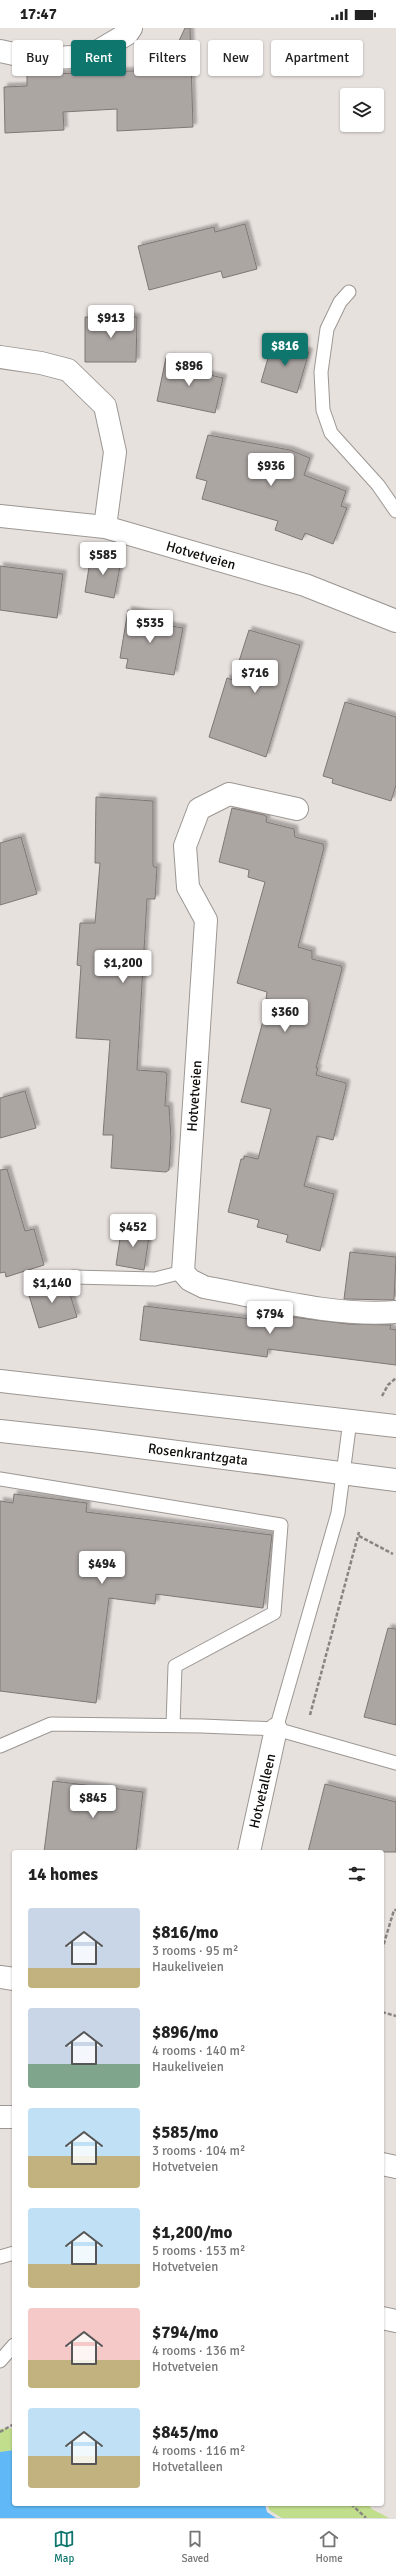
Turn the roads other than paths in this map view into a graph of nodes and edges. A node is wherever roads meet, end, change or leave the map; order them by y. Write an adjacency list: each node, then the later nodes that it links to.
1 (131, 28): 2 (street)
2 (0, 51)
3 (349, 292): 5 (lane)
4 (0, 356): 7 (street)
5 (396, 511)
6 (0, 516): 7 (street, Hotvetveien)
7 (105, 527): 8 (street, Hotvetveien)
8 (396, 622)
9 (297, 809): 10 (street, Hotvetveien)
10 (183, 1272): 11 (lane); 12 (street)
11 (73, 1277)
12 (396, 1312)
13 (0, 1381): 14 (street)
14 (350, 1420): 15 (street); 17 (lane)
15 (396, 1426)
16 (0, 1431): 17 (street, Rosenkrantzgata)
17 (344, 1472): 19 (street, Rosenkrantzgata); 21 (lane)
18 (0, 1479): 20 (lane)
19 (396, 1480)
20 (173, 1725): 21 (lane); 22 (lane)
21 (276, 1730): 23 (lane); 24 (street, Hotvetalleen)
22 (0, 1746)
23 (396, 1763)
24 (249, 1850)
25 (0, 1977): 26 (street)
26 (12, 1979)
27 (0, 2117): 28 (street)
28 (12, 2117)
29 (384, 2164): 30 (street)
30 (396, 2167)
31 (12, 2254): 32 (lane)
32 (0, 2257)
33 (384, 2318): 34 (street)
34 (396, 2321)
35 (12, 2347): 36 (lane)
36 (0, 2361)

